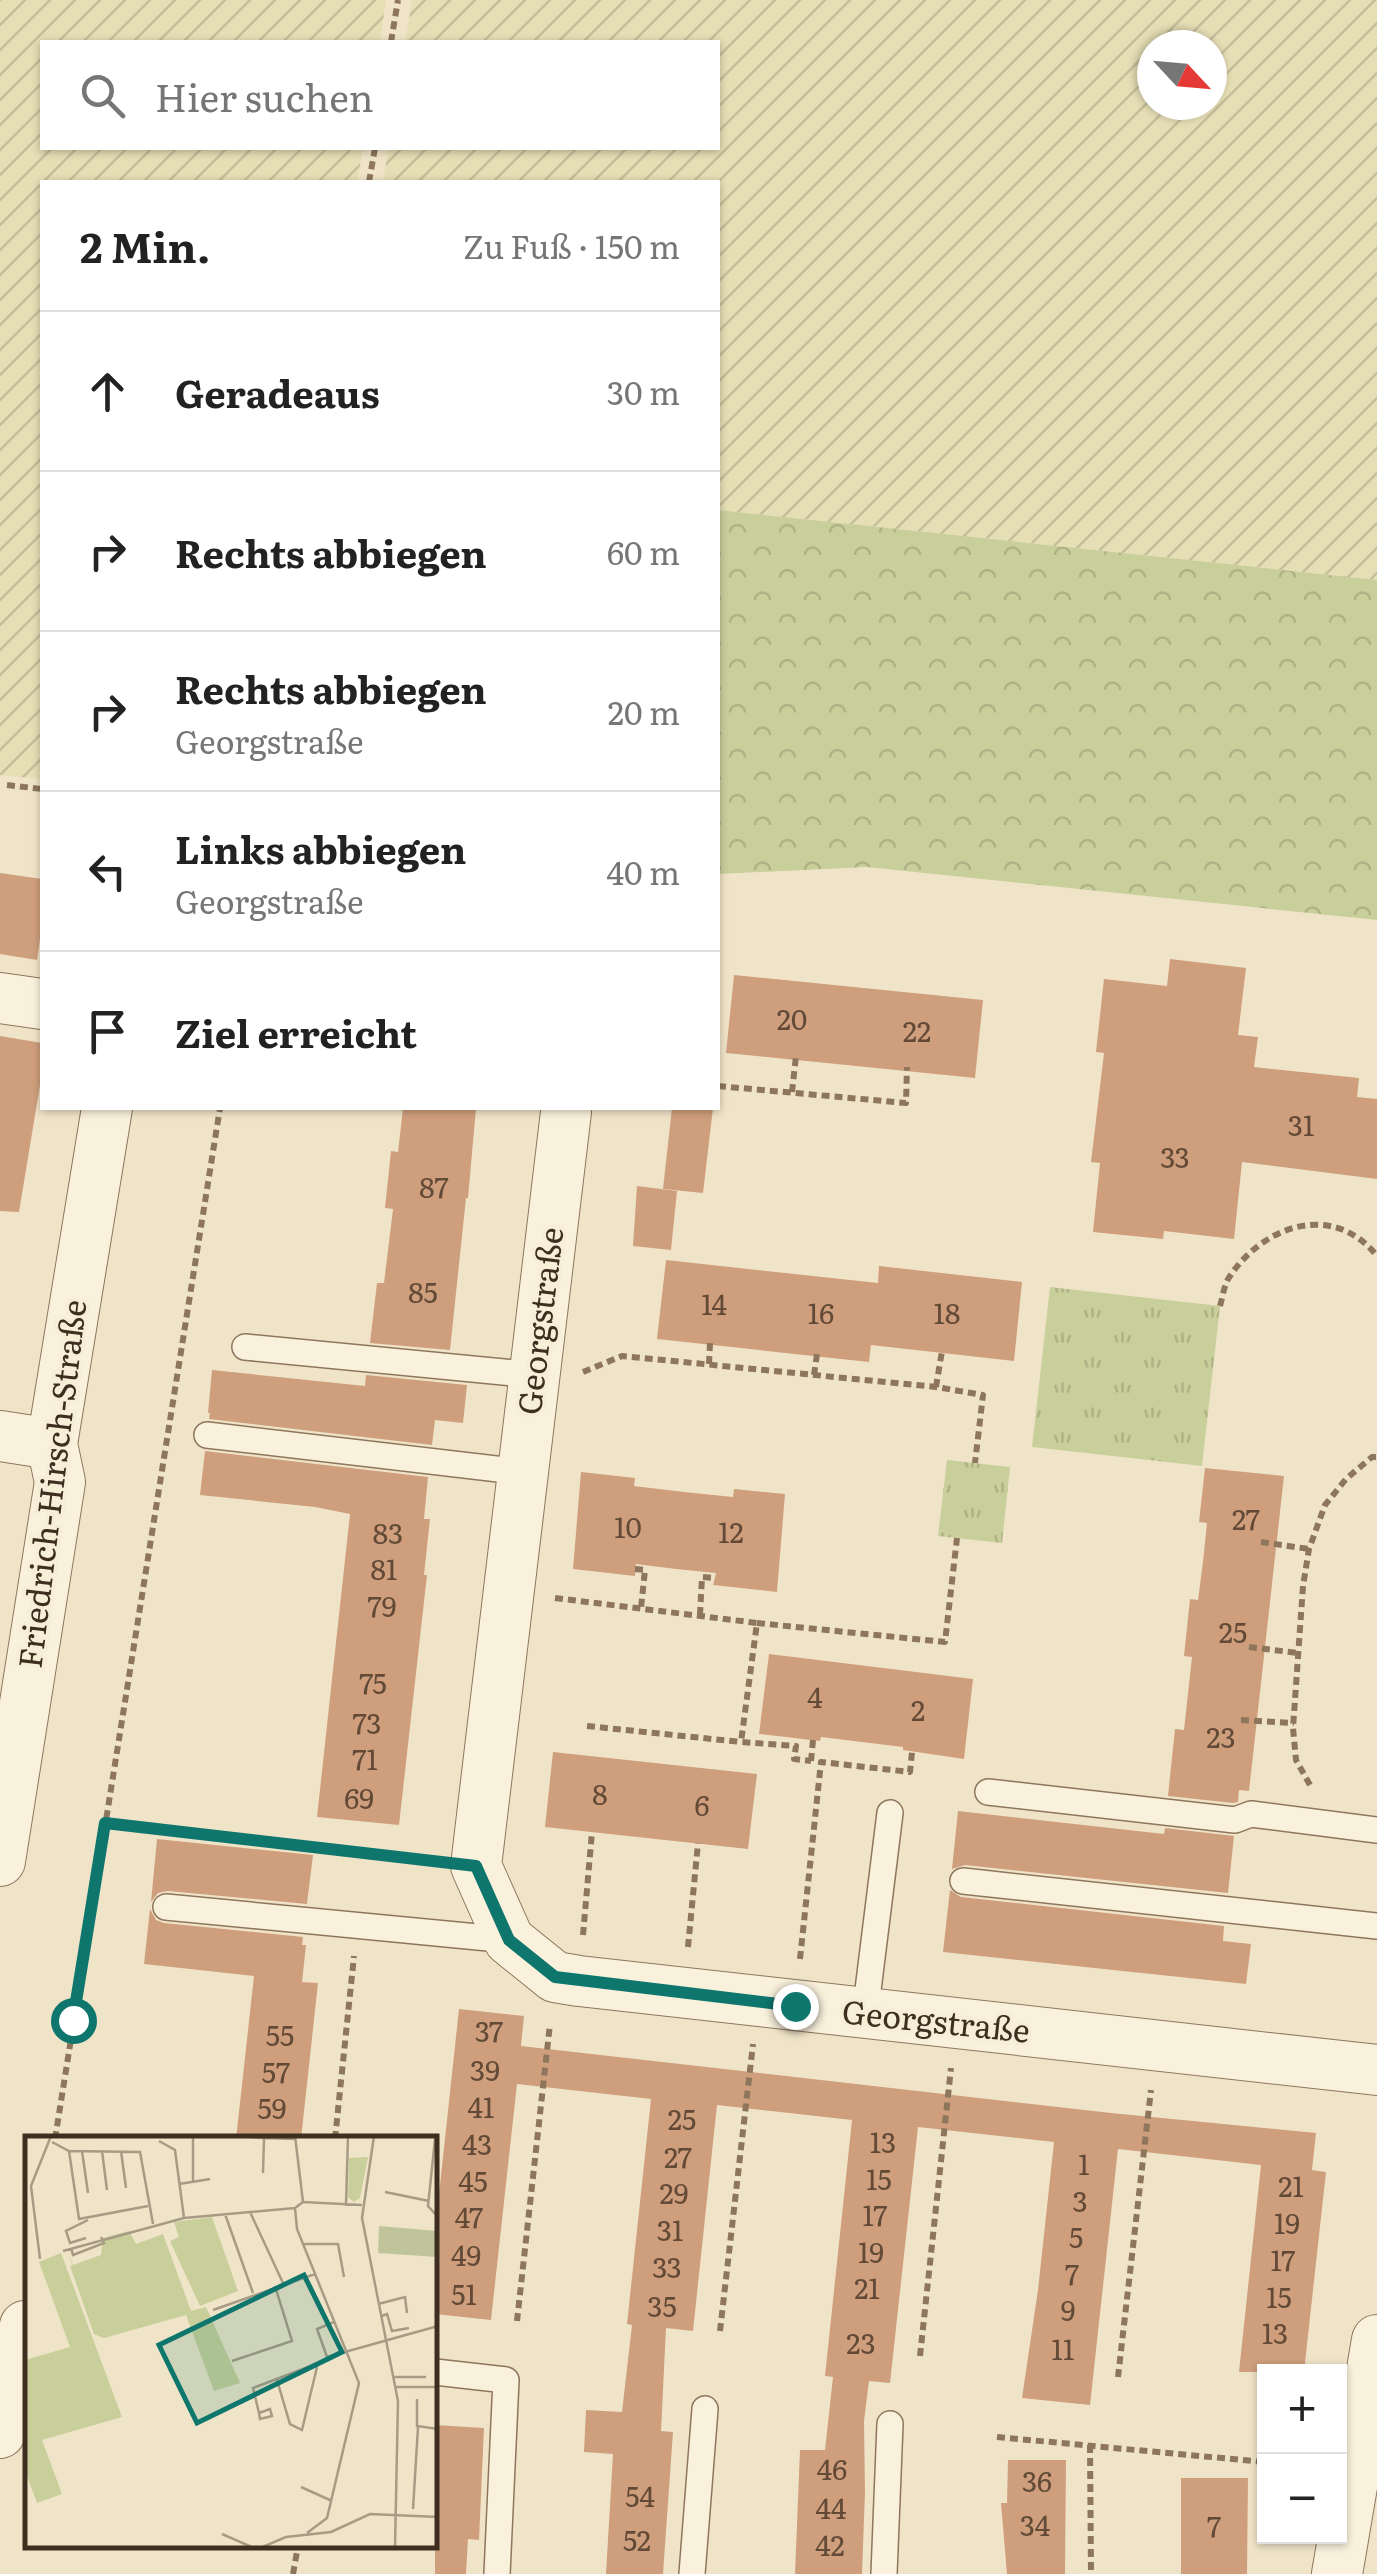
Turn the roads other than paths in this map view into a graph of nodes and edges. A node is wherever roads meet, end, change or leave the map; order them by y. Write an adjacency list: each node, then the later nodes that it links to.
1 (0, 998): 2 (street)
2 (40, 1004)
3 (107, 1110): 9 (street, Friedrich-Hirsch-Straße)
4 (564, 1113): 6 (street, Georgstraße)
5 (245, 1347): 6 (lane)
6 (534, 1384): 10 (street, Georgstraße)
7 (207, 1435): 10 (lane)
8 (0, 1436): 9 (street)
9 (52, 1444): 14 (street, Friedrich-Hirsch-Straße)
10 (523, 1472): 18 (street, Georgstraße)
11 (988, 1792): 13 (lane)
12 (890, 1813): 19 (lane)
13 (1377, 1830)
14 (0, 1861)
15 (963, 1881): 17 (lane)
16 (166, 1907): 18 (lane)
17 (1377, 1926)
18 (509, 1940): 19 (street, Georgstraße)
19 (865, 2014): 20 (street, Georgstraße)
20 (1377, 2070)
21 (25, 2330): 26 (street)
22 (1377, 2340): 30 (street)
23 (438, 2372): 27 (lane)
24 (705, 2409): 28 (lane)
25 (890, 2424): 29 (lane)
26 (0, 2425)
27 (497, 2574)
28 (692, 2574)
29 (884, 2574)
30 (1337, 2574)

